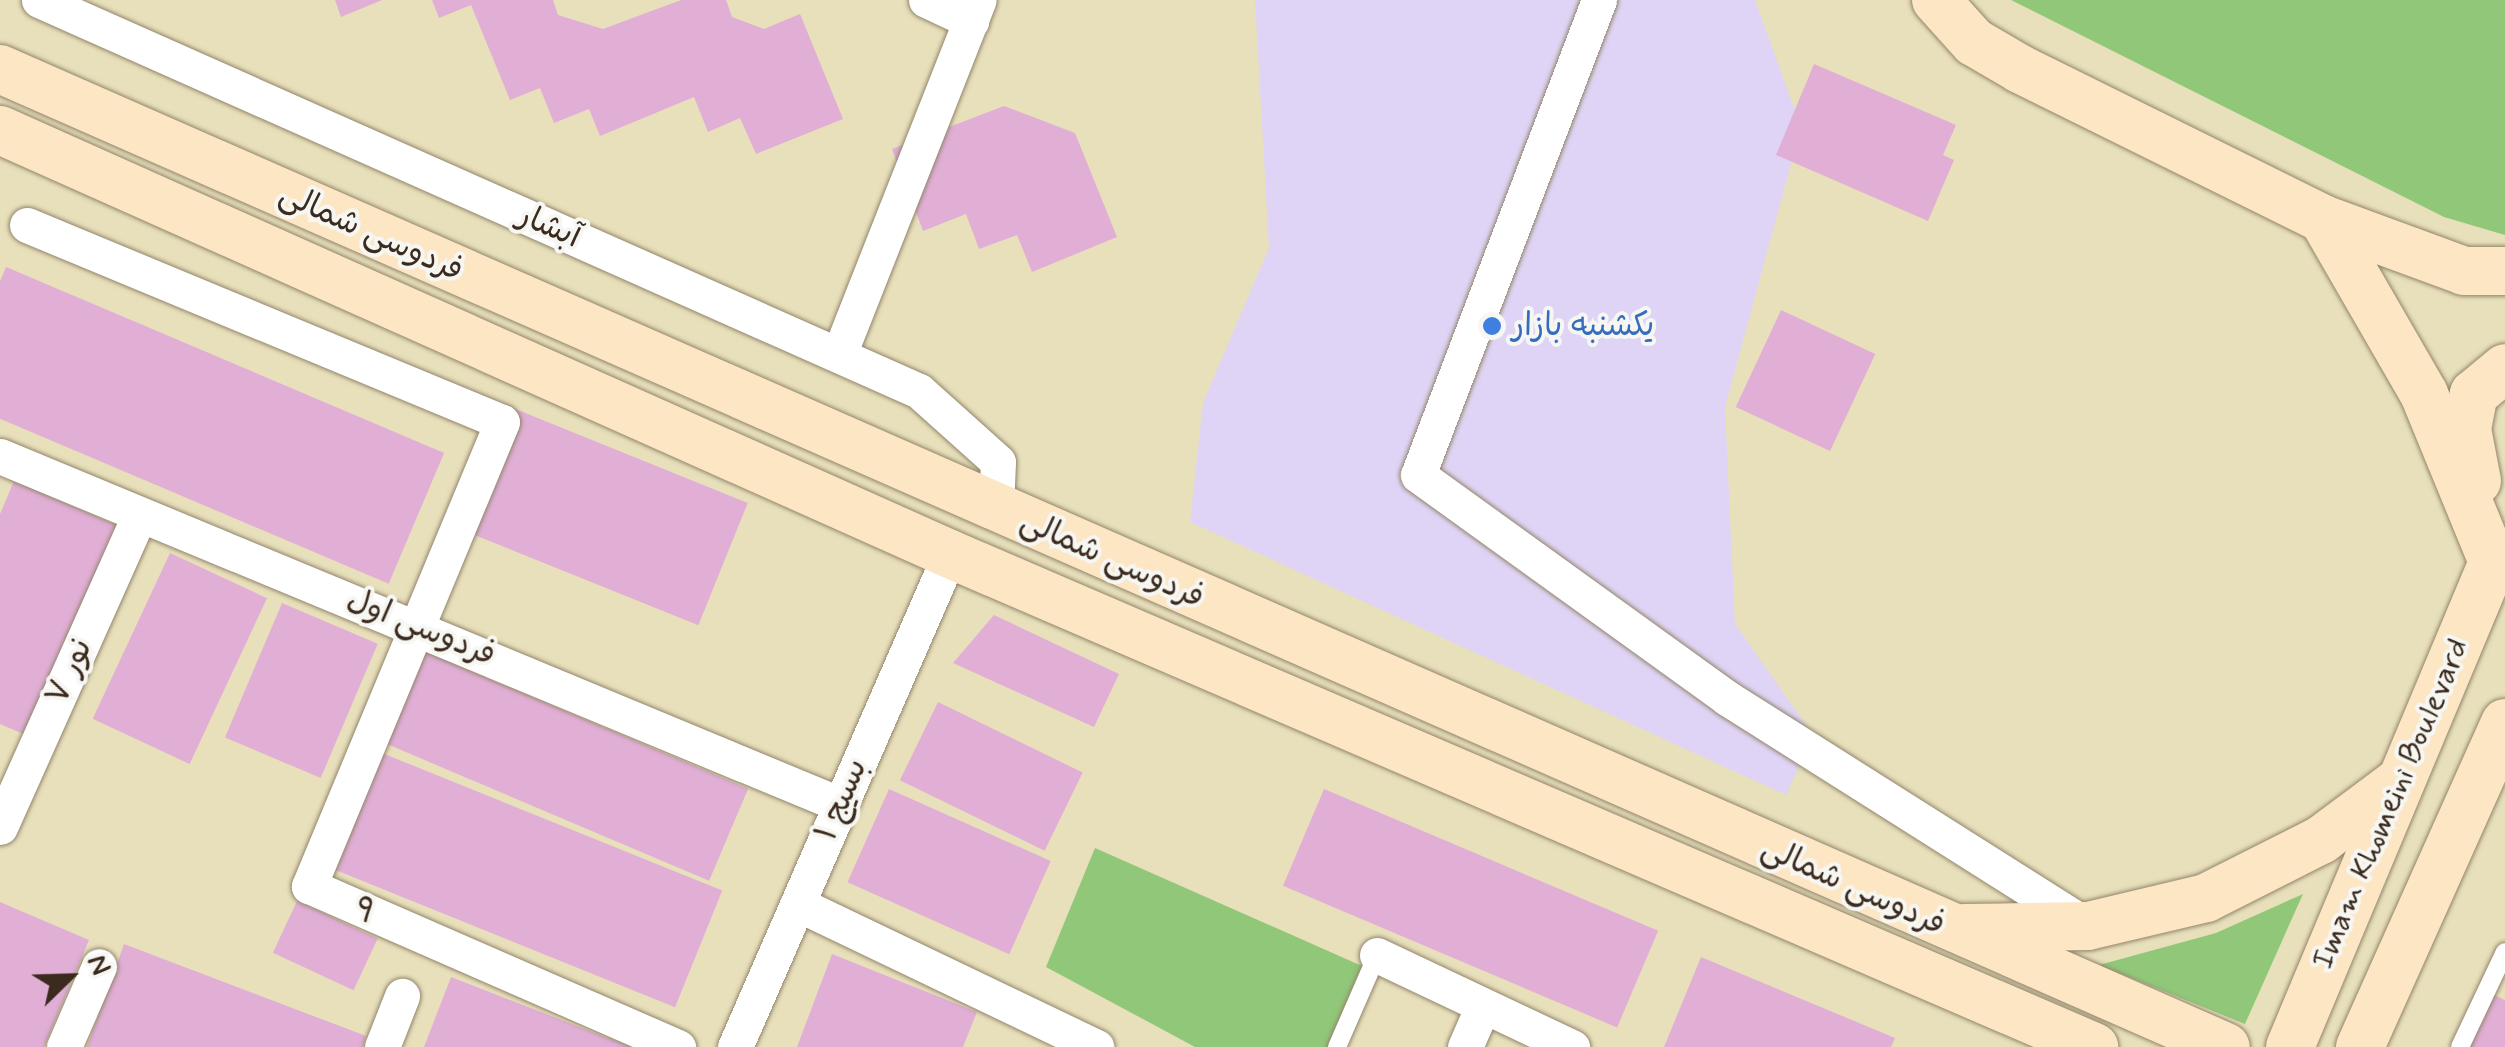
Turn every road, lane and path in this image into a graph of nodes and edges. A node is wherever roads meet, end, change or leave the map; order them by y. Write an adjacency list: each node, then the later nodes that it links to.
1 (40, 0): 11 (street, آبشار)
2 (926, 0): 5 (street)
3 (1600, 0): 27 (street)
4 (1936, 0): 8 (main road)
5 (975, 10): 11 (street)
6 (0, 69): 14 (main road, فردوسی شمالی)
7 (0, 130): 16 (main road, فردوسی شمالی)
8 (2322, 219): 10 (main road); 17 (main road)
9 (27, 225): 18 (street)
10 (2505, 271)
11 (840, 352): 14 (street, آبشار)
12 (2505, 368): 17 (main road)
13 (0, 456): 15 (street, فردوسی اول)
14 (996, 508): 28 (main road, فردوسی شمالی)
15 (139, 516): 18 (street, فردوسی اول); 23 (street, نور ۷)
16 (950, 554): 22 (street, بسیج ۱); 33 (main road, فردوسی شمالی)
17 (2493, 562): 20 (main road, Imam Khomeini Boulevard)
18 (419, 626): 22 (street, فردوسی اول); 38 (street, ۹)
19 (2505, 723): 21 (main road, Imam Khomeini Boulevard)
20 (2399, 782): 24 (main road, Imam Khomeini Boulevard); 27 (main road)
21 (2492, 790): 26 (main road, Imam Khomeini Boulevard)
22 (840, 804): 25 (street, بسیج ۱)
23 (0, 828)
24 (2360, 873): 26 (main road); 47 (main road, Imam Khomeini Boulevard)
25 (798, 904): 35 (street); 39 (street, بسیج ۱)
26 (2418, 909): 48 (main road, Imam Khomeini Boulevard)
27 (2088, 926): 28 (main road)
28 (1945, 928): 46 (main road, فردوسی شمالی)
29 (2505, 952): 49 (lane)
30 (1377, 955): 34 (street); 41 (lane)
31 (98, 966): 36 (street)
32 (402, 996): 37 (street)
33 (2002, 1007): 44 (main road); 45 (main road, فردوسی شمالی)
34 (1482, 1008): 42 (street); 43 (street)
35 (1056, 1039): 40 (street)
36 (64, 1047)
37 (382, 1047)
38 (678, 1047)
39 (735, 1047)
40 (1096, 1047)
41 (1337, 1047)
42 (1464, 1047)
43 (1572, 1047)
44 (2030, 1047)
45 (2094, 1047)
46 (2226, 1047)
47 (2290, 1047)
48 (2360, 1047)
49 (2460, 1047)

